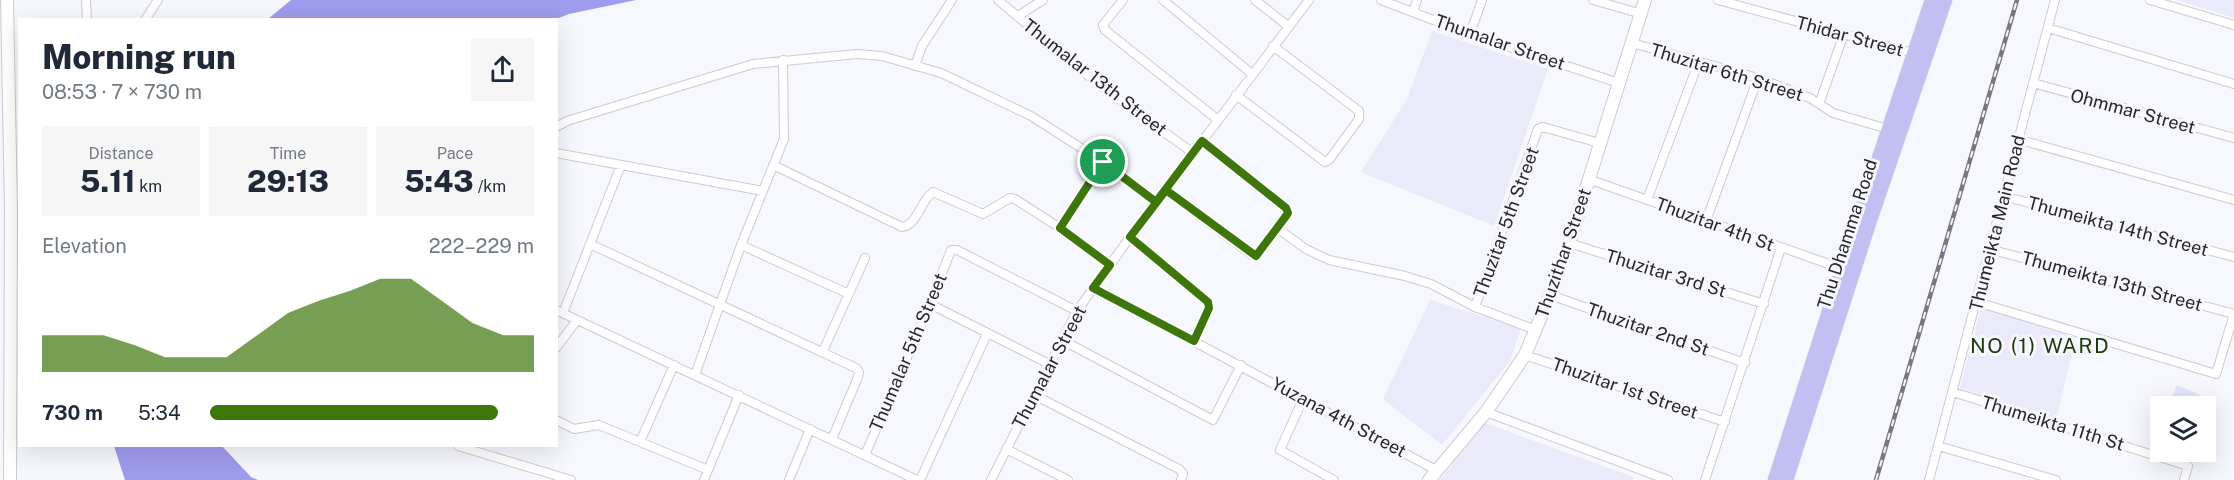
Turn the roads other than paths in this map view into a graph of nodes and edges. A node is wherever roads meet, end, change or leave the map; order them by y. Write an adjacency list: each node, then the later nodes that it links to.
1 (7, 0): 49 (main road)
2 (86, 0): 25 (street)
3 (158, 0): 21 (street)
4 (952, 0): 37 (street)
5 (998, 0): 24 (street, Thumalar 13th Street)
6 (1043, 0): 24 (street)
7 (1122, 0): 45 (street)
8 (1163, 0): 38 (street)
9 (1256, 0): 28 (street)
10 (1309, 0): 28 (street, Thumalar Street)
11 (1381, 0): 22 (street, Thumalar Street)
12 (1417, 0): 22 (street)
13 (1482, 0): 30 (street)
14 (1593, 0): 23 (street)
15 (1645, 0): 23 (main road, Thuzithar Street)
16 (1718, 0): 31 (street, Thidar Street)
17 (1932, 0): 34 (main road, Thu Dhamma Road)
18 (1945, 0): 34 (main road, Thu Dhamma Road)
19 (2055, 0): 29 (street, Thumeikta Main Road)
20 (2150, 0): 27 (street)
21 (152, 4): 26 (street)
22 (1413, 12): 30 (street, Thumalar Street)
23 (1642, 14): 32 (main road, Thuzithar Street)
24 (1018, 16): 54 (street, Thumalar 13th Street)
25 (87, 18)
26 (146, 18)
27 (2234, 25)
28 (1288, 26): 33 (street, Thumalar Street)
29 (2048, 28): 41 (street, Thumeikta Main Road); 42 (street)
30 (1470, 34): 40 (street, Thumalar Street)
31 (1844, 34): 34 (street, Thidar Street); 44 (street)
32 (1632, 43): 36 (street, Thuzitar 6th Street); 40 (main road, Thuzithar Street)
33 (1273, 46): 38 (street, Thumalar Street); 43 (street)
34 (1919, 54): 47 (main road, Thu Dhamma Road); 58 (main road, Thu Dhamma Road)
35 (783, 60): 37 (street); 46 (street); 57 (street)
36 (1698, 61): 39 (street, Thuzitar 6th Street); 64 (street)
37 (915, 66): 55 (street)
38 (1252, 74): 43 (street, Thumalar Street)
39 (1758, 78): 44 (street, Thuzitar 6th Street); 68 (street)
40 (1619, 83): 52 (main road, Thuzithar Street)
41 (2033, 84): 48 (street, Ohmmar Street); 50 (street, Thumeikta Main Road)
42 (2234, 84)
43 (1236, 95): 45 (street, Thumalar Street)
44 (1819, 104): 47 (street, Thuzitar 6th Street)
45 (1218, 120): 51 (street, Thumalar Street)
46 (558, 126)
47 (1888, 129): 58 (main road, Thu Dhamma Road)
48 (2234, 138)
49 (5, 140): 67 (main road)
50 (2017, 140): 62 (street, Thumeikta Main Road); 65 (street)
51 (1202, 141): 54 (street, Thumalar Street); 70 (street)
52 (1599, 143): 59 (main road, Thuzithar Street); 88 (street, Thuzitar 5th Street)
53 (558, 153): 56 (street)
54 (1192, 153): 60 (street, Thumalar Street)
55 (1103, 162): 66 (street); 69 (street)
56 (621, 165): 61 (street); 73 (street)
57 (773, 165): 61 (street); 69 (street)
58 (1879, 175): 80 (main road, Thu Dhamma Road); 136 (main road, Thu Dhamma Road)
59 (1588, 179): 64 (street, Thuzitar 4th St); 72 (main road, Thuzithar Street)
60 (1166, 190): 66 (street, Thumalar Street); 70 (street)
61 (763, 191): 74 (street)
62 (2003, 196): 76 (street, Thumeikta Main Road); 77 (street, Thumeikta 14th Street)
63 (18, 200): 67 (street)
64 (1647, 200): 68 (street, Thuzitar 4th St)
65 (2234, 200)
66 (1156, 202): 71 (street, Thumalar Street)
67 (11, 209): 104 (main road)
68 (1706, 220): 75 (street, Thuzitar 4th St)
69 (1060, 228): 79 (street)
70 (1277, 228): 88 (street)
71 (1130, 237): 79 (street, Thumalar Street); 96 (street)
72 (1569, 243): 83 (main road, Thuzithar Street); 85 (street, Thuzitar 3rd St)
73 (591, 244): 87 (street); 90 (street)
74 (741, 245): 82 (street); 87 (street)
75 (1781, 248): 80 (street, Thuzitar 4th St); 85 (street)
76 (1989, 249): 84 (street, Thumeikta Main Road); 91 (street, Thumeikta 13th Street)
77 (2234, 256)
78 (865, 258): 82 (street)
79 (1110, 265): 81 (street, Thumalar Street)
80 (1843, 269): 135 (main road, Thu Dhamma Road)
81 (1093, 288): 89 (street, Thumalar Street); 96 (street, Yuzana 4th Street)
82 (849, 294): 98 (street)
83 (1550, 295): 93 (main road, Thuzithar Street); 100 (street, Thuzitar 2nd St)
84 (1977, 302): 91 (street); 106 (street, Thumeikta Main Road)
85 (1764, 303): 100 (street)
86 (930, 304): 89 (street, Thumalar 5th Street); 94 (street); 119 (street, Thumalar 5th Street)
87 (720, 305): 98 (street); 105 (street)
88 (1475, 307): 93 (street)
89 (1077, 311): 95 (street, Thumalar Street)
90 (560, 312): 92 (street)
91 (2234, 314)
92 (577, 320): 97 (street); 102 (street)
93 (1536, 330): 99 (main road, Thuzithar Street)
94 (987, 334): 101 (street); 127 (street)
95 (1062, 340): 101 (street, Thumalar Street); 103 (street)
96 (1194, 341): 103 (street, Yuzana 4th Street)
97 (558, 345)
98 (823, 351): 114 (street)
99 (1525, 355): 110 (main road, Thuzithar Street); 112 (street, Thuzitar 1st Street)
100 (1745, 363): 112 (street)
101 (1049, 364): 108 (street, Thumalar Street)
102 (674, 365): 105 (street); 115 (street)
103 (1241, 365): 109 (street, Yuzana 4th Street)
104 (5, 367): 123 (main road)
105 (695, 375): 107 (street)
106 (1953, 392): 116 (street, Thumeikta Main Road); 139 (street, Thumeikta 11th St)
107 (739, 394): 113 (street); 120 (street)
108 (1034, 395): 118 (street, Thumalar Street); 130 (street)
109 (1303, 399): 122 (street, Yuzana 4th Street); 131 (street)
110 (1486, 412): 121 (street); 122 (main road, Thuzithar Street)
111 (558, 421): 115 (street)
112 (1725, 422): 134 (street)
113 (810, 429): 114 (street); 126 (street)
114 (832, 439): 119 (street)
115 (640, 442): 120 (street)
116 (1938, 446): 137 (street, Thumeikta Main Road); 138 (street)
117 (461, 447): 124 (street)
118 (1006, 449): 128 (street, Thumalar Street); 129 (street)
119 (865, 455): 127 (street)
120 (708, 470): 125 (street)
121 (1644, 471): 132 (street); 133 (street)
122 (1432, 475)
123 (10, 480)
124 (571, 480)
125 (704, 480)
126 (789, 480)
127 (918, 480)
128 (991, 480)
129 (1068, 480)
130 (1181, 480)
131 (1334, 480)
132 (1641, 480)
133 (1668, 480)
134 (1705, 480)
135 (1775, 480)
136 (1786, 480)
137 (1929, 480)
138 (2056, 480)
139 (2184, 480)

